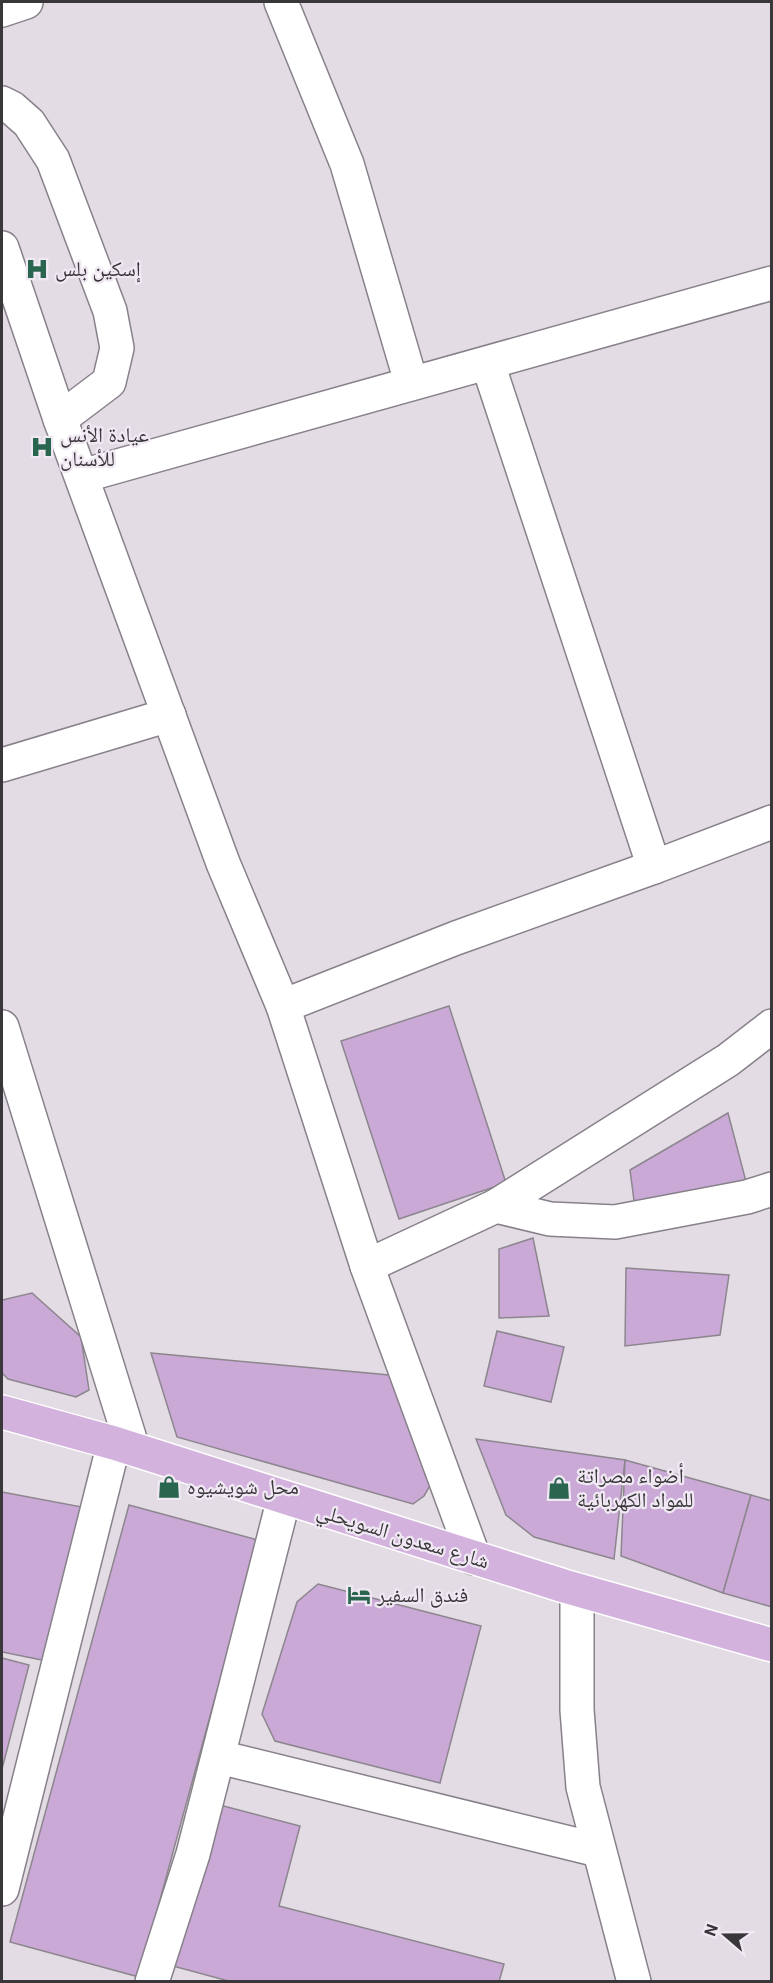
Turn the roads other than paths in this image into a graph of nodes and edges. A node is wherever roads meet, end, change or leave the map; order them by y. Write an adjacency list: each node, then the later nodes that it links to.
1 (26, 2): 3 (street)
2 (282, 2): 8 (street)
3 (2, 10)
4 (2, 103): 9 (street)
5 (2, 248): 9 (street)
6 (771, 283): 7 (street)
7 (488, 364): 8 (street); 14 (street)
8 (411, 382): 10 (street)
9 (60, 419): 10 (street)
10 (82, 476): 11 (street)
11 (169, 715): 12 (street); 15 (street)
12 (2, 765)
13 (771, 822): 14 (street)
14 (654, 867): 15 (street)
15 (283, 1006): 20 (street)
16 (771, 1026): 19 (street)
17 (2, 1027): 22 (street)
18 (771, 1189): 19 (street)
19 (496, 1206): 20 (street)
20 (367, 1266): 24 (street)
21 (2, 1412): 22 (main road, شارع سعدون السويحلي)
22 (123, 1446): 23 (main road, شارع سعدون السويحلي); 29 (street)
23 (284, 1498): 24 (main road, شارع سعدون السويحلي); 27 (street)
24 (474, 1558): 25 (main road, شارع سعدون السويحلي)
25 (577, 1590): 26 (main road, شارع سعدون السويحلي); 28 (street)
26 (771, 1645)
27 (219, 1757): 28 (street); 30 (street)
28 (598, 1850): 31 (street)
29 (2, 1889)
30 (152, 1982)
31 (634, 1982)

